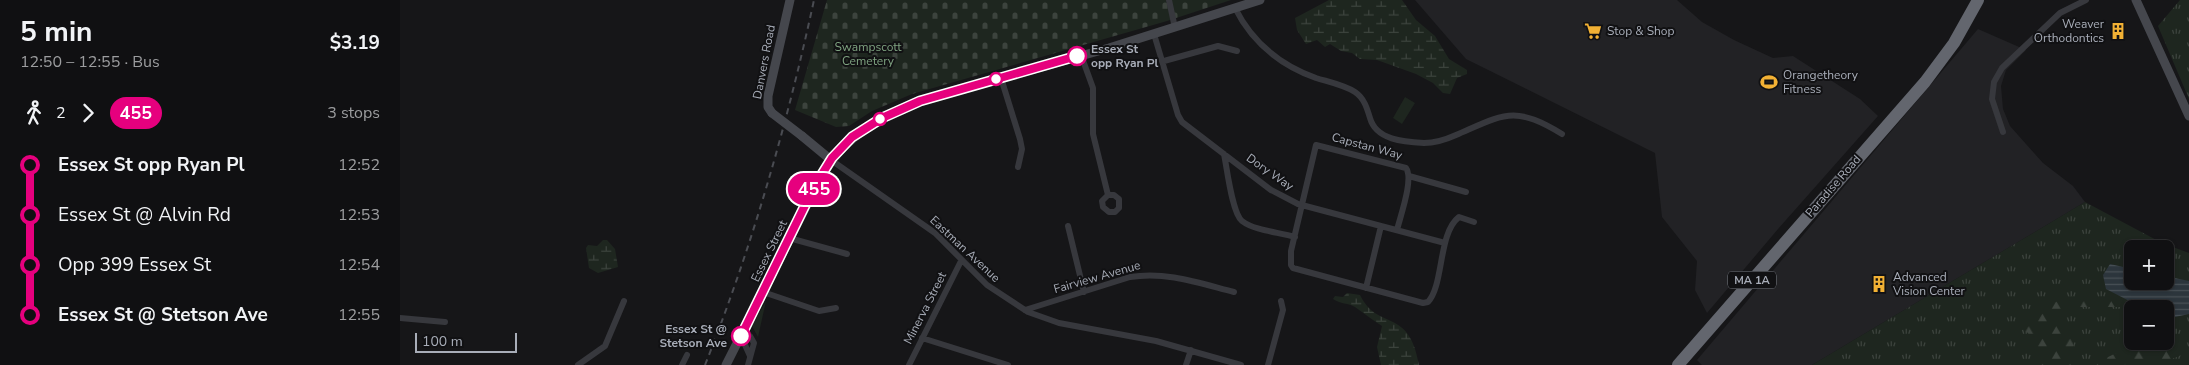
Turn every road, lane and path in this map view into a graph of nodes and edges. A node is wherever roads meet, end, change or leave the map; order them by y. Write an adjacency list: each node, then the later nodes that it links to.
1 (790, 0): 18 (main road, Danvers Road, bridge)
2 (1169, 0): 8 (street)
3 (1260, 0): 7 (main road, Essex Street)
4 (1978, 0): 56 (highway, Paradise Road / MA 1A)
5 (2086, 0): 15 (street)
6 (2136, 0): 14 (main road)
7 (1235, 8): 8 (main road, Essex Street); 16 (street)
8 (1175, 28): 9 (main road, Essex Street)
9 (1154, 34): 11 (main road, Essex Street); 12 (street, Dory Way)
10 (1237, 51): 12 (street)
11 (1081, 55): 13 (main road, Essex Street); 22 (street)
12 (1164, 61): 17 (street, Dory Way)
13 (1001, 78): 18 (main road, Essex Street); 19 (street)
14 (2189, 116)
15 (2002, 132)
16 (1562, 134)
17 (1224, 154): 23 (street, Dory Way); 28 (street)
18 (831, 160): 29 (main road, Essex Street); 32 (street, Eastman Avenue)
19 (1018, 167)
20 (1409, 176): 21 (street); 23 (street, Capstan Way); 27 (street)
21 (1466, 192)
22 (1108, 195)
23 (1303, 206): 26 (street, Dory Way); 28 (street)
24 (1474, 222): 30 (street)
25 (1068, 226): 35 (street)
26 (1381, 226): 27 (street, Dory Way); 33 (street)
27 (1397, 230): 30 (street, Dory Way)
28 (1295, 236): 33 (street)
29 (790, 238): 31 (street); 34 (main road, Essex Street)
30 (1445, 243): 33 (street)
31 (847, 254)
32 (961, 261): 40 (street, Eastman Avenue); 44 (street, Minerva Street)
33 (1366, 288)
34 (763, 292): 39 (street); 43 (main road, Essex Street)
35 (1084, 292): 36 (street, Fairview Avenue); 40 (street, Fairview Avenue)
36 (1234, 292)
37 (624, 301): 47 (street)
38 (1281, 301): 55 (street)
39 (836, 308)
40 (1025, 310): 45 (street, Eastman Avenue)
41 (400, 318): 42 (street)
42 (445, 322)
43 (741, 336): 49 (main road, Essex Street); 50 (street)
44 (922, 338): 51 (street, Minerva Street); 52 (street)
45 (1191, 350): 53 (street); 54 (street, Eastman Avenue)
46 (687, 355): 48 (street)
47 (578, 365)
48 (682, 365)
49 (726, 365)
50 (748, 365)
51 (910, 365)
52 (1008, 365)
53 (1186, 365)
54 (1241, 365)
55 (1268, 365)
56 (1678, 365)

